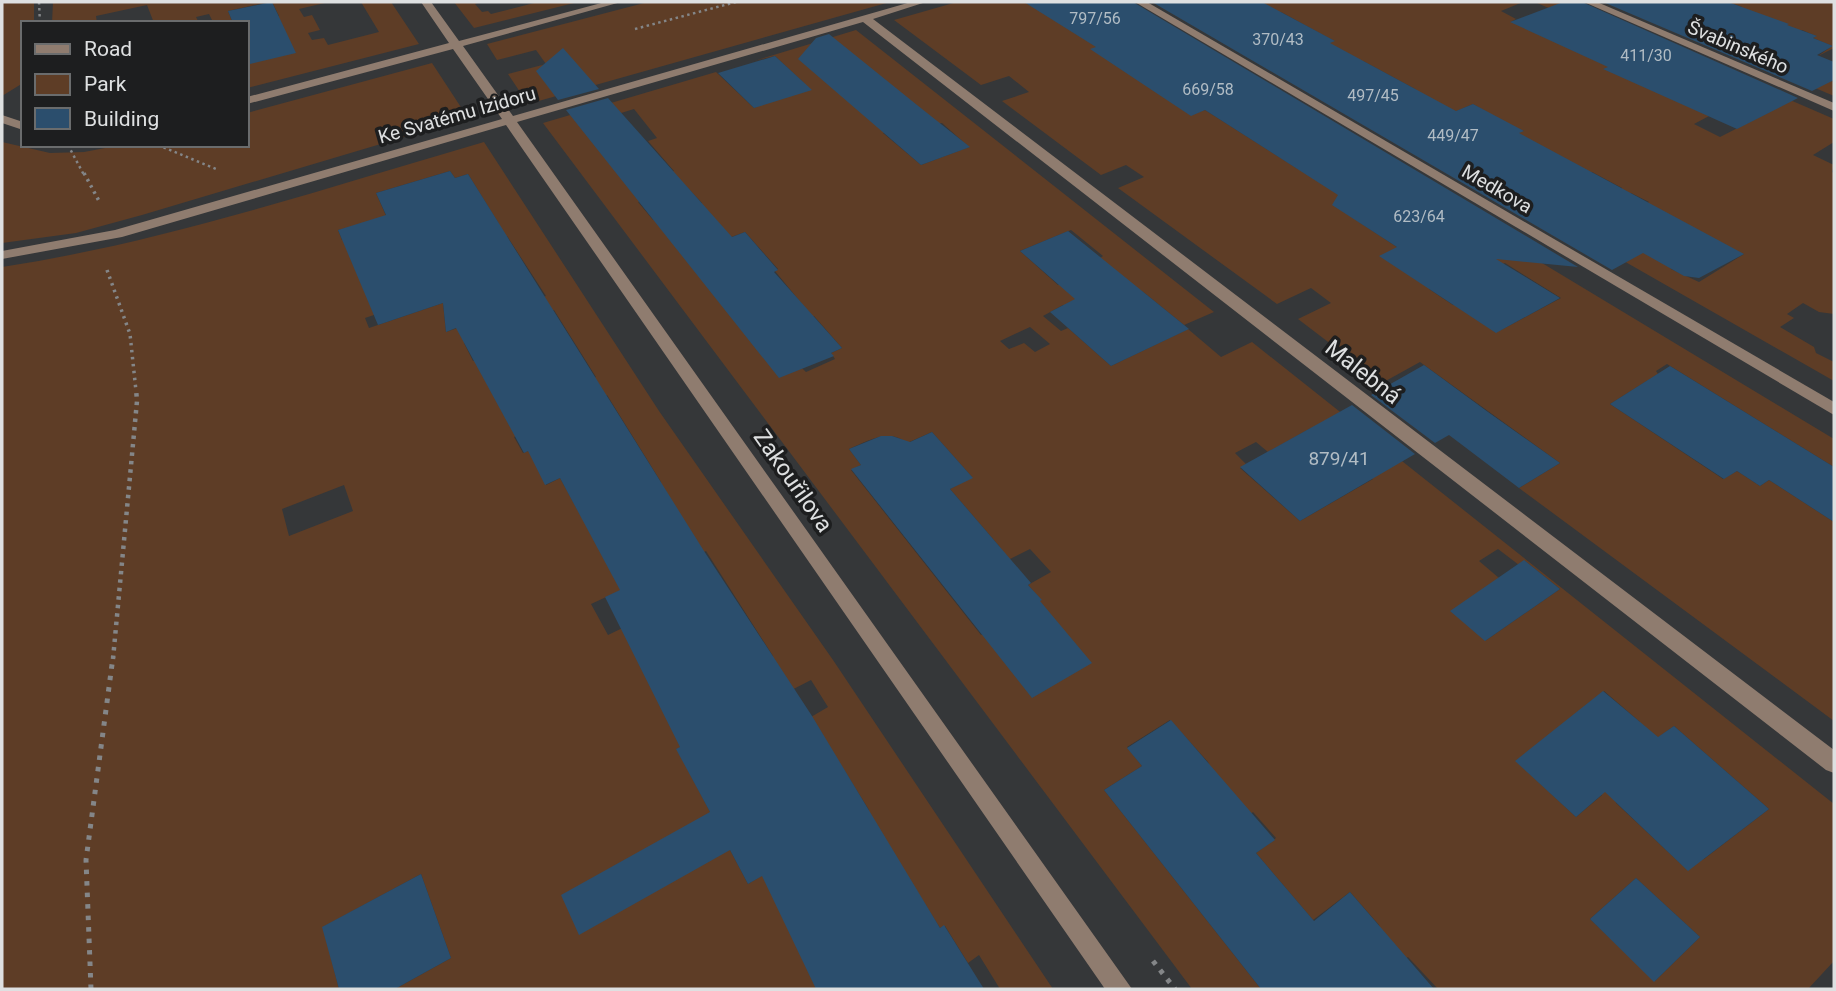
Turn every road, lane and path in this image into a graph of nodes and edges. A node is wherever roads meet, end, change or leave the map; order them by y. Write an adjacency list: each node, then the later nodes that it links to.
1 (39, 2): 8 (path)
2 (426, 2): 9 (street, Zakouřilova)
3 (616, 2): 9 (street)
4 (921, 2): 7 (street, Ke Svatému Izidoru)
5 (1140, 2): 18 (street, Medkova)
6 (1589, 2): 11 (street, Švabinského)
7 (865, 18): 13 (street, Ke Svatému Izidoru); 19 (street, Malebná)
8 (40, 21)
9 (458, 46): 10 (street); 13 (street, Zakouřilova)
10 (248, 101)
11 (1834, 107)
12 (2, 119): 14 (street)
13 (508, 120): 16 (street, Ke Svatému Izidoru); 22 (street, Zakouřilova)
14 (21, 125)
15 (69, 147): 16 (path)
16 (117, 234): 17 (street, Ke Svatému Izidoru); 21 (path)
17 (2, 255)
18 (1834, 409)
19 (1834, 763)
20 (1150, 956): 23 (path)
21 (91, 989)
22 (1120, 989)
23 (1175, 989)

